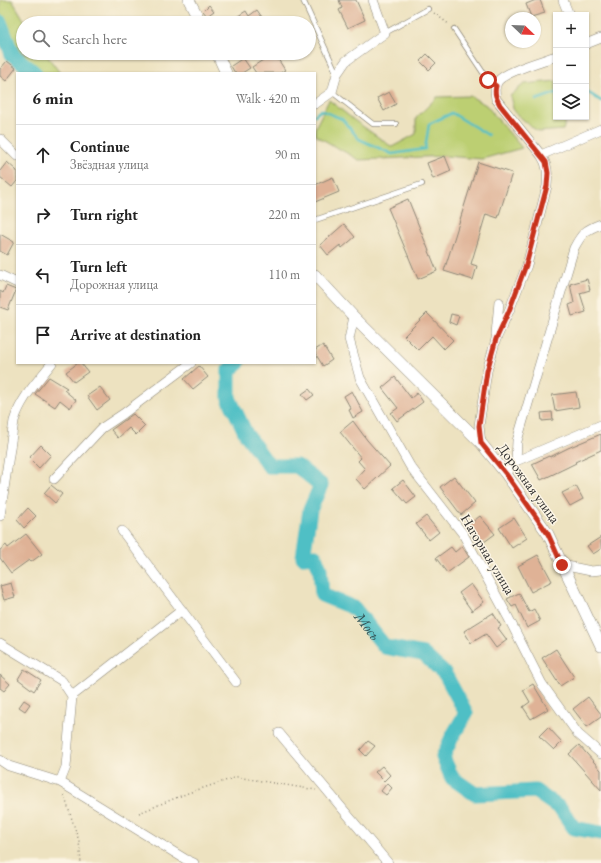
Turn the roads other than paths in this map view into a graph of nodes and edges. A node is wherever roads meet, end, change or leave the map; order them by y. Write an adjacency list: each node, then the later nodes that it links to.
1 (189, 0): 7 (street)
2 (303, 0): 8 (lane)
3 (373, 0): 11 (street)
4 (563, 0): 6 (street)
5 (428, 9): 11 (lane)
6 (568, 12)
7 (197, 16)
8 (310, 16)
9 (316, 28): 17 (lane)
10 (454, 29): 18 (lane)
11 (385, 33): 17 (street)
12 (601, 38): 13 (street)
13 (589, 43)
14 (553, 57): 18 (street)
15 (220, 60): 16 (street)
16 (226, 72)
17 (337, 74): 19 (street)
18 (496, 86): 25 (street)
19 (332, 92): 20 (street); 21 (lane)
20 (316, 103)
21 (396, 124)
22 (601, 129): 25 (street)
23 (0, 139): 24 (street)
24 (16, 155)
25 (541, 155): 34 (street)
26 (422, 184): 27 (lane)
27 (316, 220)
28 (601, 224): 39 (street)
29 (0, 275): 31 (street)
30 (316, 276): 33 (street, Дорожная улица)
31 (16, 282)
32 (499, 302): 34 (street)
33 (354, 317): 38 (street, Дорожная улица); 52 (street, Нагорная улица)
34 (496, 339): 38 (street)
35 (51, 364): 42 (street)
36 (191, 364): 41 (street)
37 (601, 425): 39 (street)
38 (481, 443): 40 (street, Дорожная улица)
39 (516, 461): 40 (street)
40 (506, 474): 44 (street, Дорожная улица)
41 (54, 479)
42 (0, 516)
43 (122, 531): 46 (street)
44 (562, 565): 45 (street); 48 (street, Дорожная улица)
45 (601, 570)
46 (182, 610): 49 (street); 50 (street)
47 (0, 643): 50 (street)
48 (601, 646)
49 (236, 682)
50 (72, 696): 54 (street)
51 (278, 733): 56 (street)
52 (601, 754)
53 (0, 760): 54 (street)
54 (60, 782): 55 (street)
55 (194, 863)
56 (388, 863)

